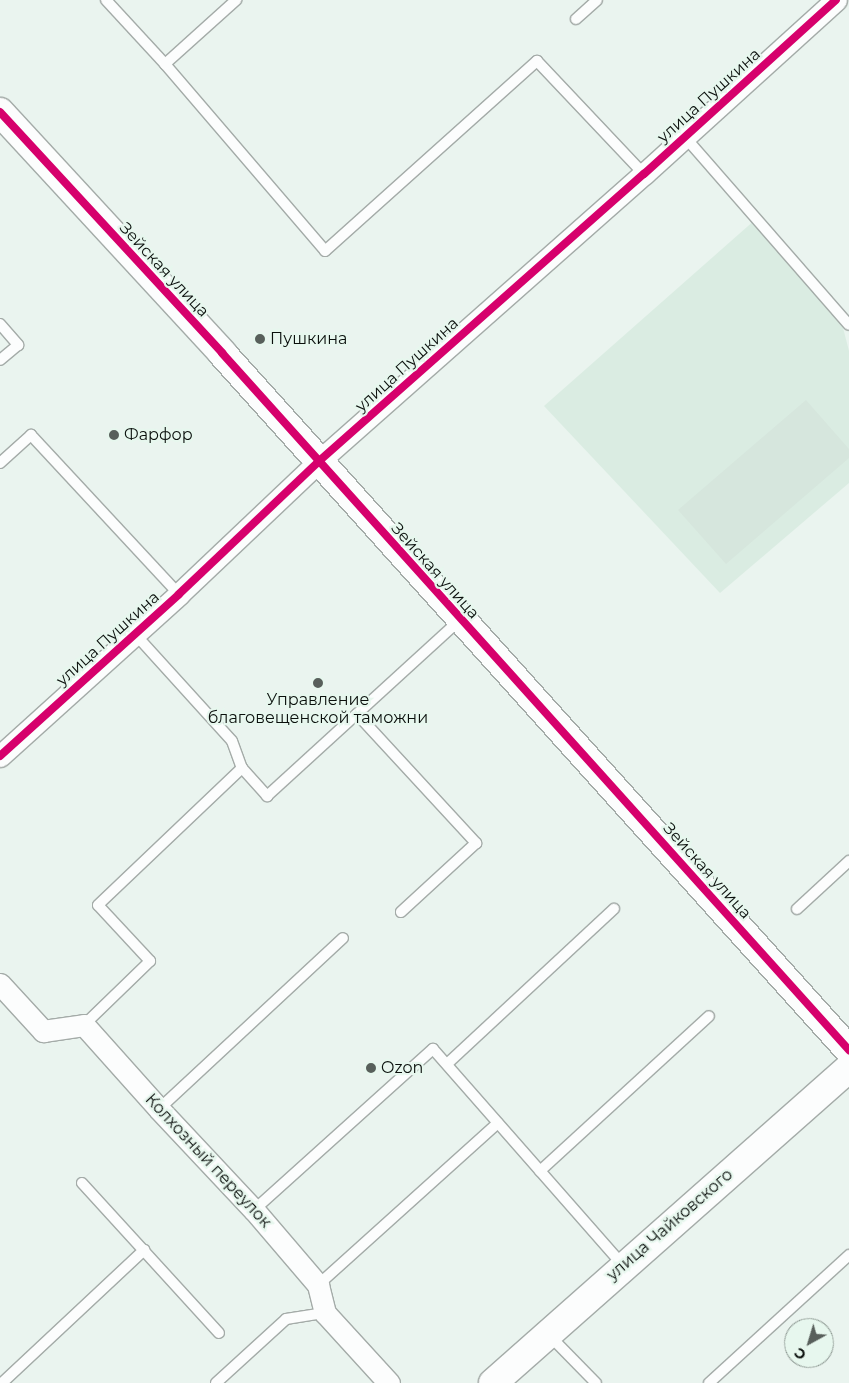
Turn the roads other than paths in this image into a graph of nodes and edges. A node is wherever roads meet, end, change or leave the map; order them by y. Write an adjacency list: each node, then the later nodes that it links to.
1 (106, 0): 6 (lane)
2 (236, 0): 6 (lane)
3 (598, 0): 5 (lane)
4 (836, 0): 8 (street, улица Пушкина)
5 (576, 19)
6 (165, 64): 9 (lane)
7 (0, 112): 13 (street, Зейская улица)
8 (685, 137): 9 (street, улица Пушкина); 11 (lane)
9 (644, 174): 13 (street, улица Пушкина)
10 (0, 324): 12 (lane)
11 (849, 325)
12 (0, 360)
13 (318, 462): 15 (street, улица Пушкина); 16 (street, Зейская улица)
14 (0, 463): 15 (lane)
15 (179, 594): 17 (street, улица Пушкина)
16 (461, 619): 18 (lane); 29 (street, Зейская улица)
17 (135, 634): 19 (street, улица Пушкина); 20 (lane)
18 (357, 714): 20 (lane); 24 (lane)
19 (0, 756)
20 (242, 768): 28 (lane)
21 (849, 861): 22 (lane)
22 (797, 908)
23 (614, 909): 30 (lane)
24 (401, 912)
25 (343, 938): 32 (lane)
26 (0, 984): 28 (street)
27 (709, 1016): 34 (lane)
28 (84, 1025): 32 (street, Колхозный переулок)
29 (849, 1050)
30 (447, 1064): 33 (lane); 36 (lane)
31 (849, 1068): 39 (street, улица Чайковского)
32 (159, 1109): 36 (street, Колхозный переулок)
33 (498, 1123): 34 (lane); 40 (lane)
34 (540, 1171): 39 (lane)
35 (82, 1183): 37 (lane)
36 (254, 1210): 40 (street, Колхозный переулок)
37 (144, 1250): 42 (lane); 44 (lane)
38 (849, 1255): 49 (lane)
39 (624, 1266): 43 (street, улица Чайковского)
40 (318, 1285): 41 (street, Колхозный переулок)
41 (325, 1313): 45 (lane); 46 (street, Колхозный переулок)
42 (220, 1333)
43 (548, 1334): 47 (street, улица Чайковского); 48 (lane)
44 (2, 1383)
45 (216, 1383)
46 (389, 1383)
47 (493, 1383)
48 (596, 1383)
49 (709, 1383)

